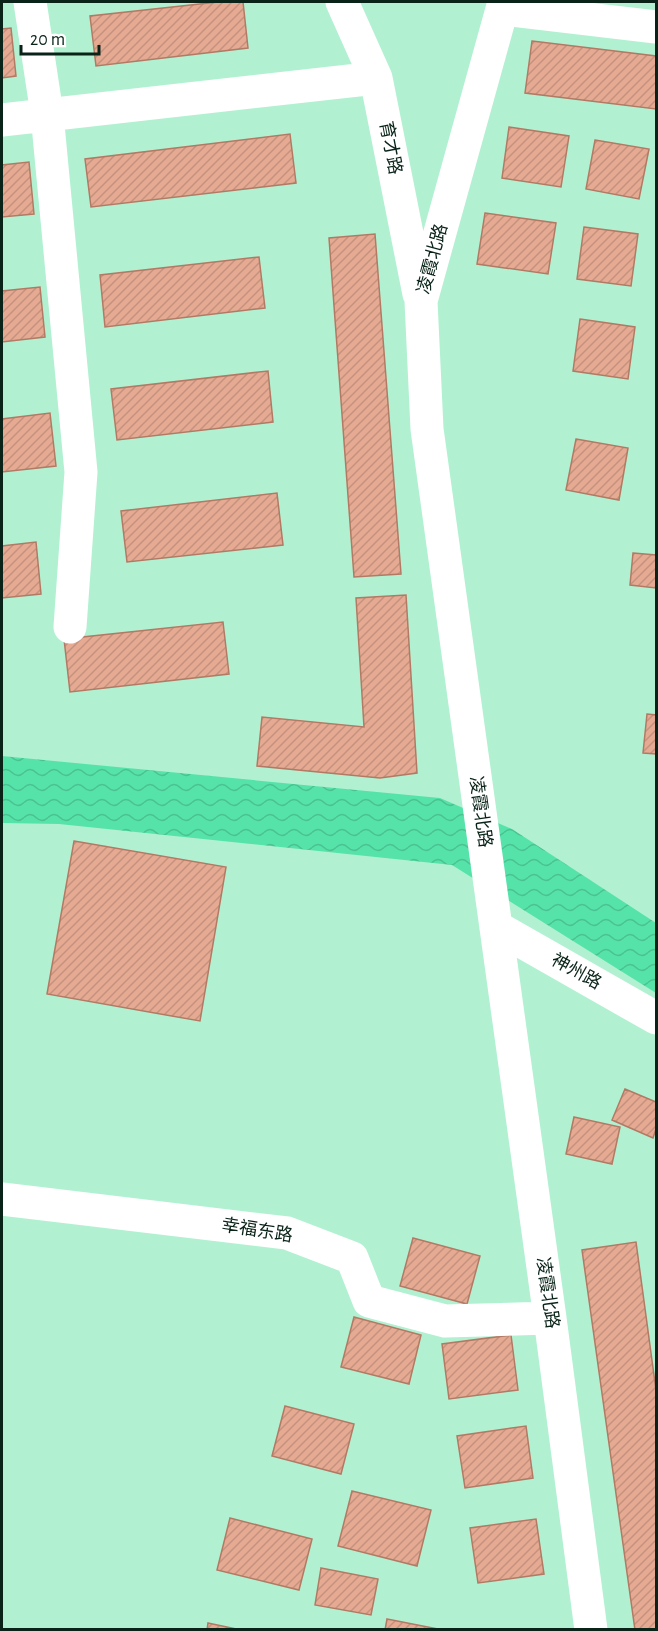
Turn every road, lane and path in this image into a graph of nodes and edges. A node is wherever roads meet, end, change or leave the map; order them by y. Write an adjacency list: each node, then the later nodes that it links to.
1 (30, 2): 6 (street)
2 (342, 2): 5 (street, 育才路)
3 (503, 5): 4 (street); 8 (street, 凌霞北路)
4 (657, 27)
5 (376, 78): 6 (street); 8 (street, 育才路)
6 (48, 114): 7 (street); 9 (street)
7 (2, 120)
8 (421, 301): 10 (street, 凌霞北路)
9 (70, 627)
10 (496, 927): 11 (street, 神州路); 13 (street, 凌霞北路)
11 (657, 1018)
12 (2, 1199): 13 (street, 幸福东路)
13 (550, 1318): 14 (street, 凌霞北路)
14 (591, 1629)

